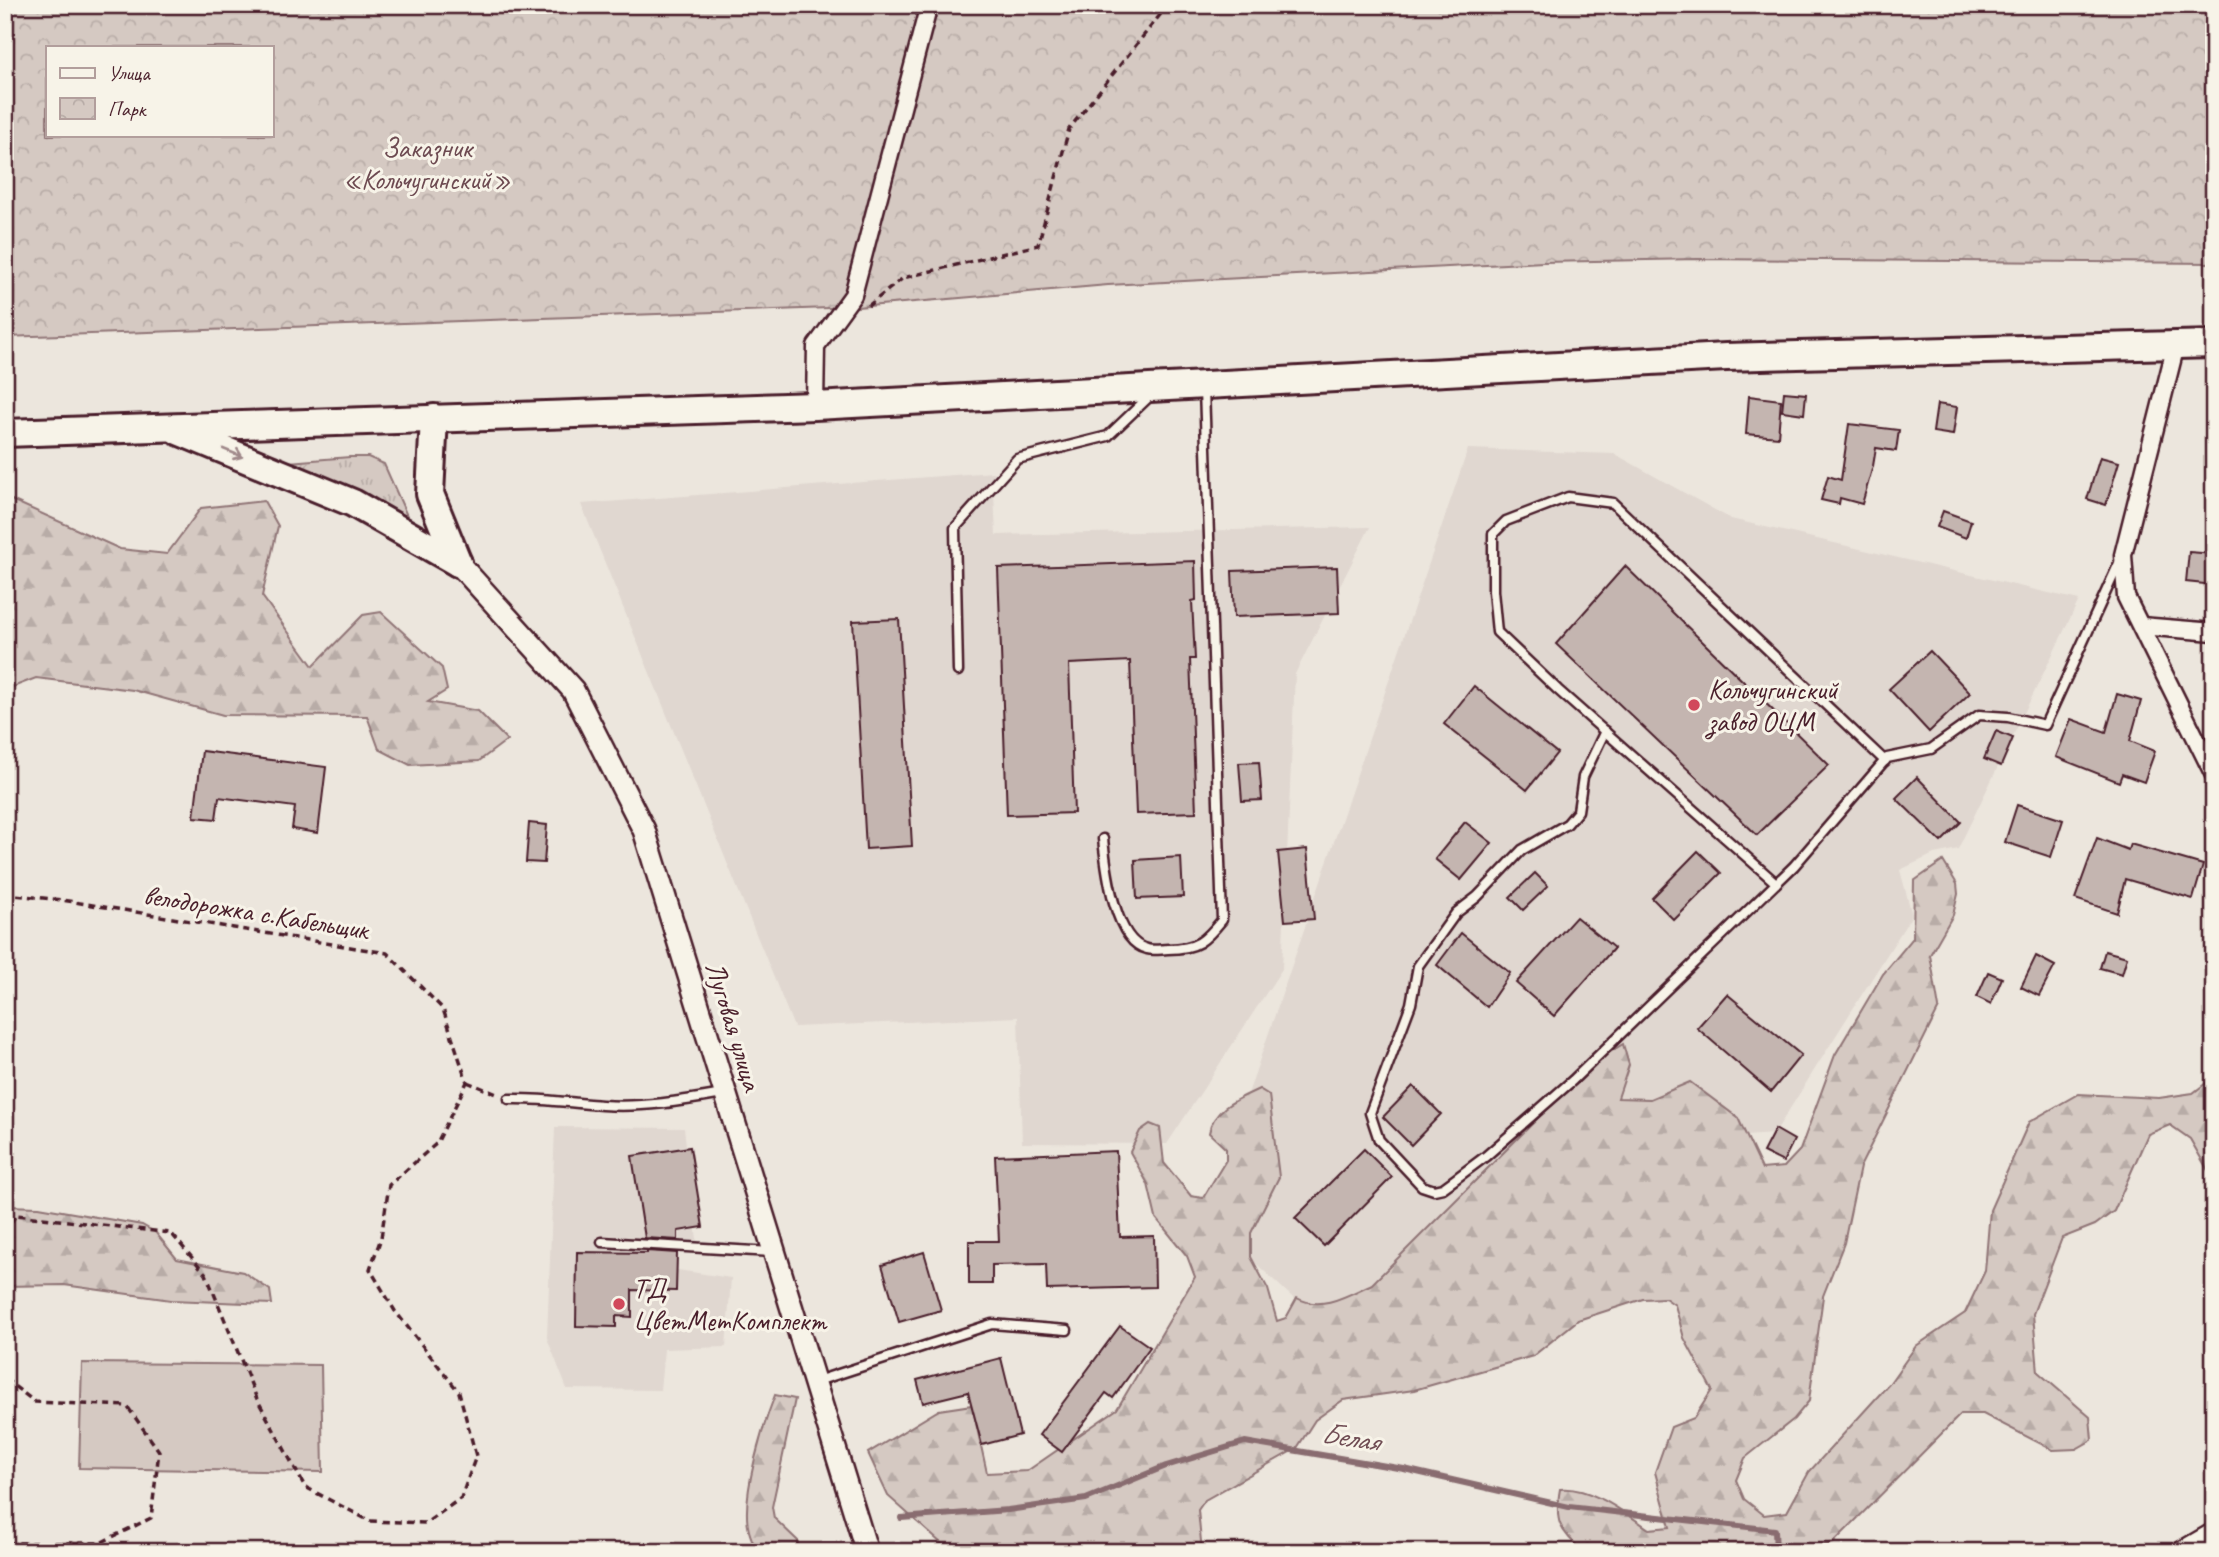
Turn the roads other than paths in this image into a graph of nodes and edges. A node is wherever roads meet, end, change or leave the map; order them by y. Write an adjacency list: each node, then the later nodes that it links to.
1 (929, 5): 6 (street)
2 (2214, 344): 3 (main road)
3 (2176, 345): 4 (main road); 10 (street)
4 (1204, 386): 5 (main road); 18 (lane)
5 (1159, 387): 6 (main road); 14 (lane)
6 (815, 405): 7 (main road)
7 (434, 418): 8 (main road); 11 (main road)
8 (169, 427): 9 (main road); 11 (main road, one-way to 11)
9 (5, 433)
10 (2123, 555): 12 (street); 16 (lane)
11 (458, 563): 20 (street, Луговая улица)
12 (2141, 626): 13 (street); 17 (street)
13 (2214, 632)
14 (958, 671)
15 (1605, 731): 16 (lane); 19 (lane); 19 (lane)
16 (1885, 761): 19 (lane)
17 (2214, 775)
18 (1102, 839)
19 (1776, 883)
20 (725, 1093): 21 (lane); 23 (street, Луговая улица)
21 (509, 1099)
22 (602, 1242): 23 (lane)
23 (774, 1252): 25 (street, Луговая улица)
24 (1067, 1330): 25 (lane)
25 (814, 1381): 27 (street, Луговая улица)
26 (2214, 1531): 28 (street)
27 (867, 1552)
28 (2178, 1552)

